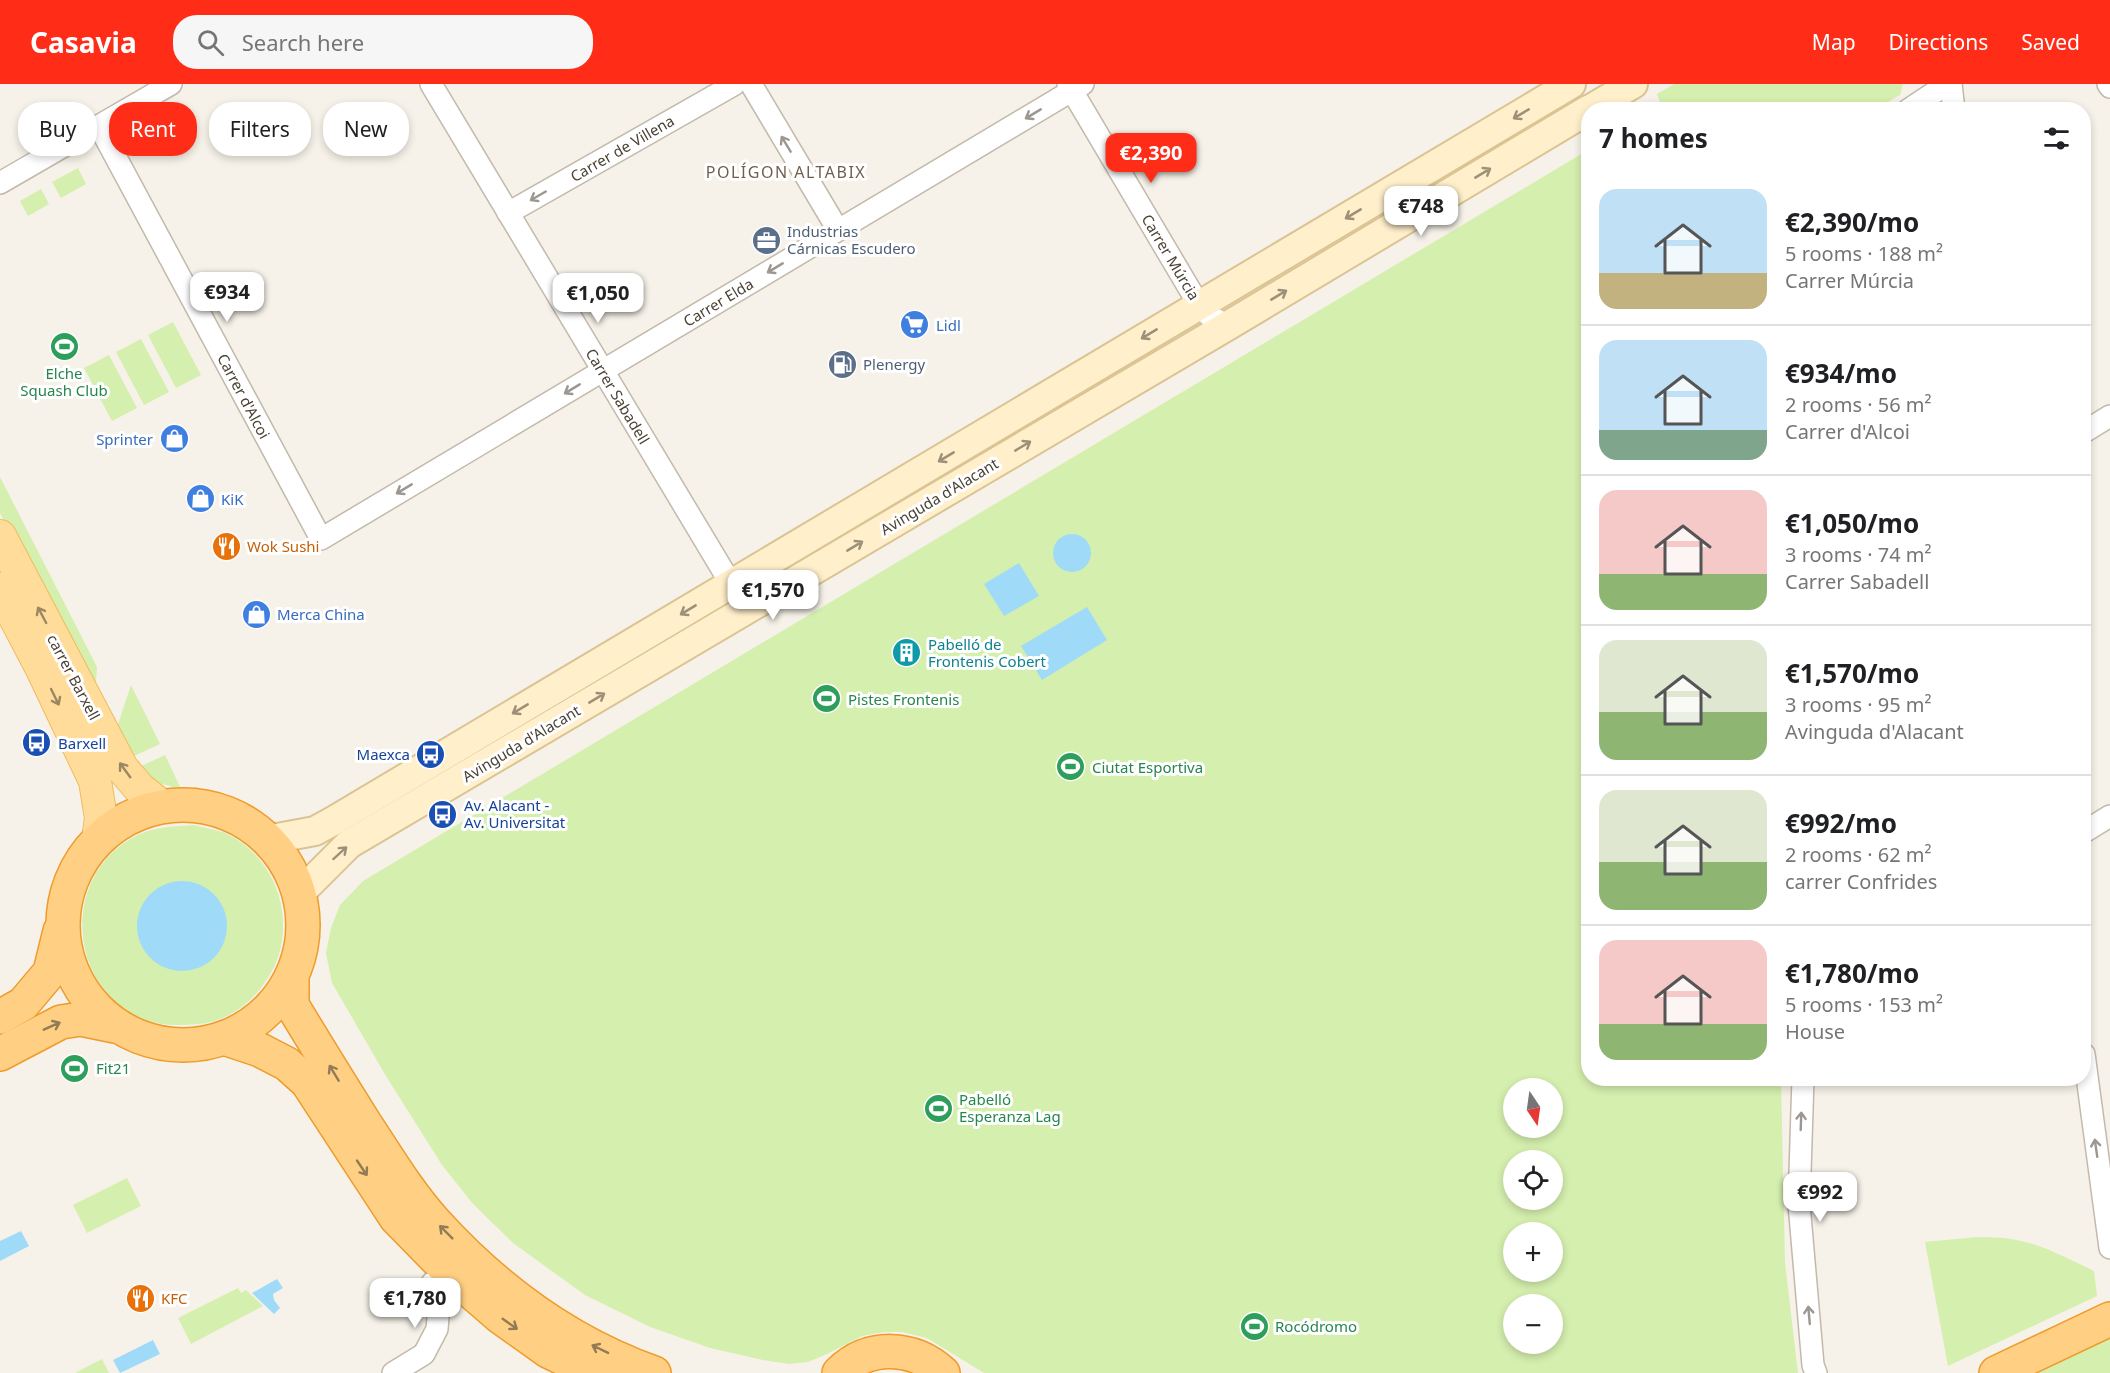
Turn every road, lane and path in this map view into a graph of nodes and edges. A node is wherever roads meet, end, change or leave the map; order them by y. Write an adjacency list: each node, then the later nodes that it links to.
1 (171, 84): 13 (street)
2 (431, 84): 16 (street, Carrer Sabadell)
3 (735, 84): 16 (street, Carrer de Villena, one-way to 16)
4 (751, 84): 17 (street, one-way to 4)
5 (1571, 84): 18 (main road, Avinguda d'Alacant, one-way to 18)
6 (1949, 84): 10 (street); 11 (street)
7 (1075, 86): 17 (street, Carrer Elda, one-way to 17); 18 (street, Carrer Múrcia)
8 (1627, 95): 9 (main road, Avinguda d'Alacant)
9 (1609, 102)
10 (1921, 102)
11 (1952, 102)
12 (1581, 115): 19 (main road, Avinguda d'Alacant, one-way to 12)
13 (99, 126): 14 (street); 15 (street); 24 (street, Carrer d'Alcoi)
14 (0, 172)
15 (0, 183)
16 (508, 213): 20 (street, Carrer Sabadell)
17 (838, 230): 20 (street, Carrer Elda, one-way to 20)
18 (1199, 305): 19 (street, Carrer Múrcia); 25 (main road, Avinguda d'Alacant, one-way to 25)
19 (1229, 325): 32 (main road, Avinguda d'Alacant, one-way to 19)
20 (603, 371): 24 (street, Carrer Elda, one-way to 24); 25 (street, Carrer Sabadell)
21 (2110, 416): 22 (street)
22 (2091, 428)
23 (0, 536): 27 (main road, carrer Barxell, one-way to 23)
24 (321, 539)
25 (731, 584): 30 (main road, Avinguda d'Alacant, one-way to 30)
26 (0, 589): 31 (main road, carrer Barxell, one-way to 31)
27 (164, 807): 30 (highway); 31 (highway)
28 (2110, 816): 29 (street)
29 (2091, 828)
30 (272, 839): 32 (highway)
31 (98, 840): 33 (highway)
32 (299, 894): 34 (highway)
33 (62, 924): 35 (highway); 36 (highway)
34 (292, 976): 37 (highway); 47 (highway, one-way to 34)
35 (0, 1017)
36 (115, 1026): 37 (highway); 38 (highway, one-way to 36)
37 (224, 1038): 46 (highway, one-way to 46)
38 (0, 1054)
39 (1803, 1086): 50 (street, one-way to 39)
40 (2088, 1086): 41 (street, one-way to 40)
41 (2110, 1248)
42 (432, 1282): 45 (street)
43 (2110, 1319): 44 (highway)
44 (2033, 1363): 51 (highway)
45 (393, 1373)
46 (593, 1373)
47 (654, 1373)
48 (839, 1373): 49 (highway)
49 (943, 1373)
50 (1816, 1373)
51 (1996, 1373)

